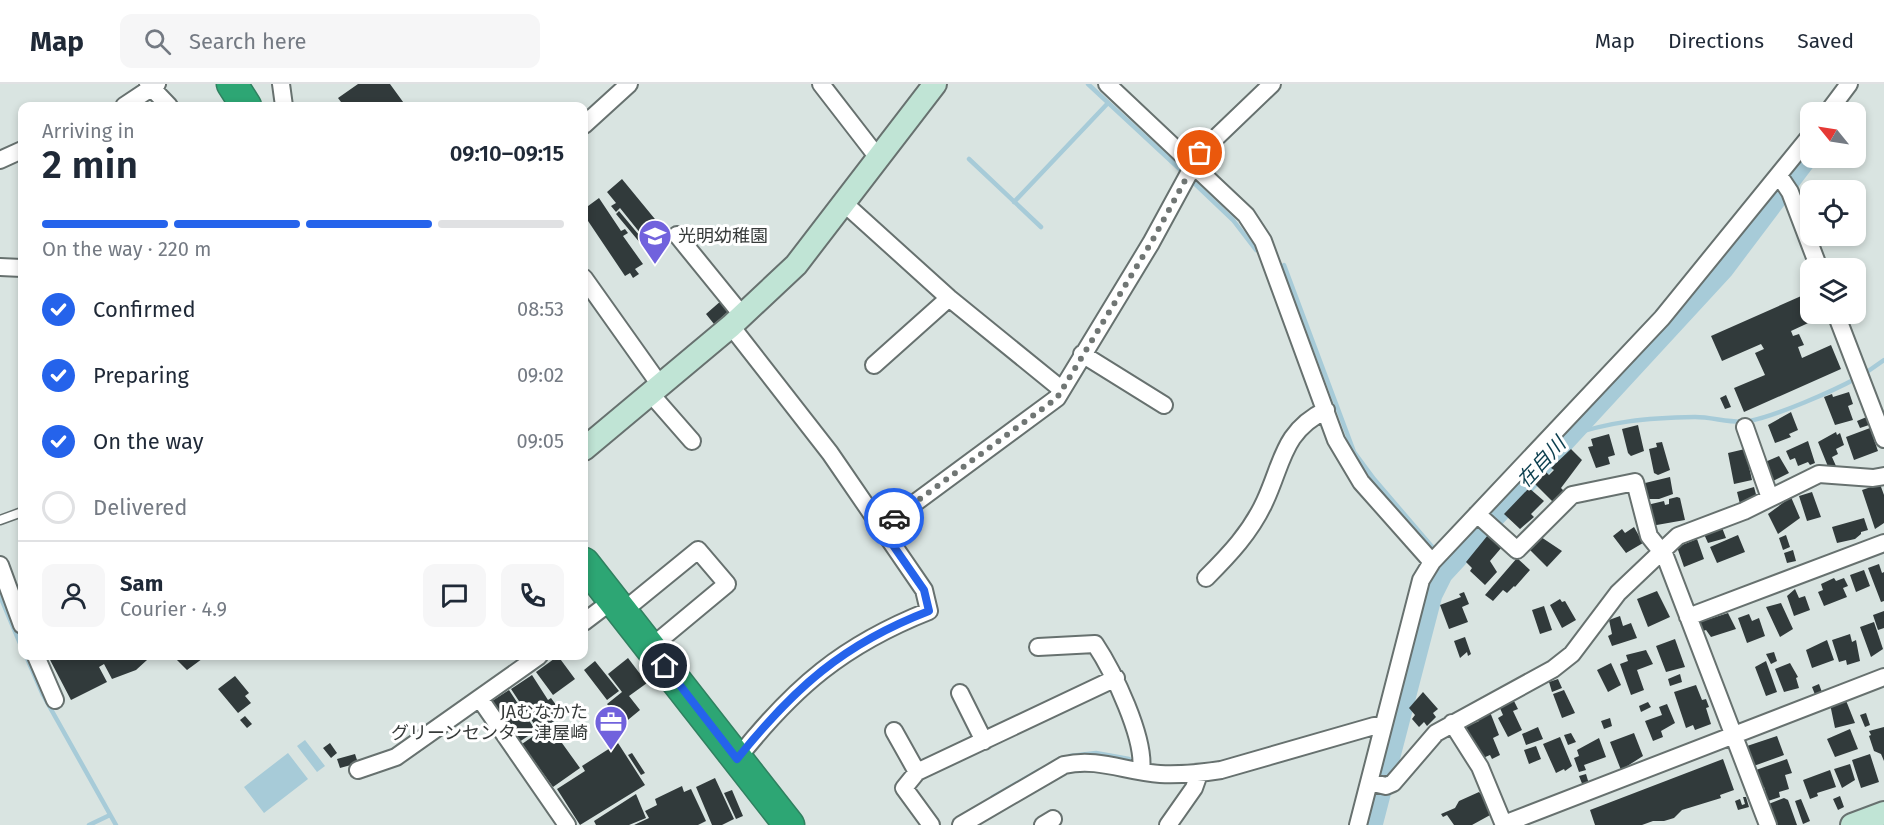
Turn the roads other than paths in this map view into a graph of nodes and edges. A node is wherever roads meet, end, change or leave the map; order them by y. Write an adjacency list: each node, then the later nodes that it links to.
1 (232, 84): 12 (highway)
2 (281, 84): 13 (street)
3 (629, 84): 15 (street)
4 (821, 84): 18 (street)
5 (935, 84): 18 (street)
6 (1107, 84): 20 (street)
7 (1272, 84): 20 (street)
8 (1849, 84): 14 (street)
9 (152, 86): 10 (street); 11 (street)
10 (130, 102)
11 (166, 102)
12 (243, 102)
13 (283, 102)
14 (1836, 102)
15 (588, 121)
16 (1800, 150): 21 (street)
17 (18, 152): 19 (street)
18 (879, 159): 22 (street)
19 (0, 160)
20 (1196, 165): 31 (street); 36 (street)
21 (1780, 177): 24 (street); 44 (street)
22 (845, 204): 28 (street); 29 (street)
23 (677, 234): 29 (street)
24 (1815, 258)
25 (0, 267): 26 (street)
26 (18, 268)
27 (588, 284): 33 (street)
28 (949, 298): 32 (street); 34 (street)
29 (737, 321): 33 (street); 46 (street)
30 (1840, 324): 38 (street)
31 (1082, 354): 34 (street); 35 (street)
32 (874, 365)
33 (655, 389): 39 (street); 40 (street)
34 (1061, 390): 46 (street)
35 (1164, 405)
36 (1326, 410): 49 (street); 52 (street)
37 (1745, 427): 42 (street)
38 (1884, 439)
39 (692, 441)
40 (588, 446)
41 (1884, 476): 42 (street)
42 (1770, 498): 48 (street)
43 (18, 513): 45 (lane)
44 (1477, 514): 48 (street); 49 (street)
45 (0, 520)
46 (881, 528): 71 (street)
47 (1884, 543): 55 (street)
48 (1660, 550): 55 (street); 66 (street)
49 (1432, 562): 67 (street)
50 (0, 565): 54 (street)
51 (588, 567): 53 (highway)
52 (1206, 578)
53 (618, 606): 56 (street); 58 (highway); 58 (street)
54 (18, 614)
55 (1688, 617): 69 (street)
56 (588, 620)
57 (1038, 647): 62 (street)
58 (650, 648): 71 (highway)
59 (38, 660): 65 (street)
60 (534, 660): 64 (street)
61 (1884, 677): 69 (street)
62 (1116, 678): 70 (street); 73 (street)
63 (960, 693): 70 (street)
64 (480, 699): 72 (street); 78 (street)
65 (55, 700)
66 (1452, 723): 76 (street); 84 (street)
67 (1382, 726): 75 (street); 76 (street)
68 (894, 731): 74 (street)
69 (1733, 736): 84 (street); 85 (street)
70 (984, 741): 74 (street)
71 (737, 759): 79 (highway)
72 (358, 770)
73 (1141, 771): 75 (street); 81 (street)
74 (917, 772): 80 (street)
75 (1199, 774): 82 (street)
76 (1378, 785): 83 (street)
77 (1884, 813): 86 (street)
78 (567, 825)
79 (789, 825)
80 (931, 825)
81 (962, 825)
82 (1168, 825)
83 (1358, 825)
84 (1504, 825)
85 (1768, 825)
86 (1852, 825)

